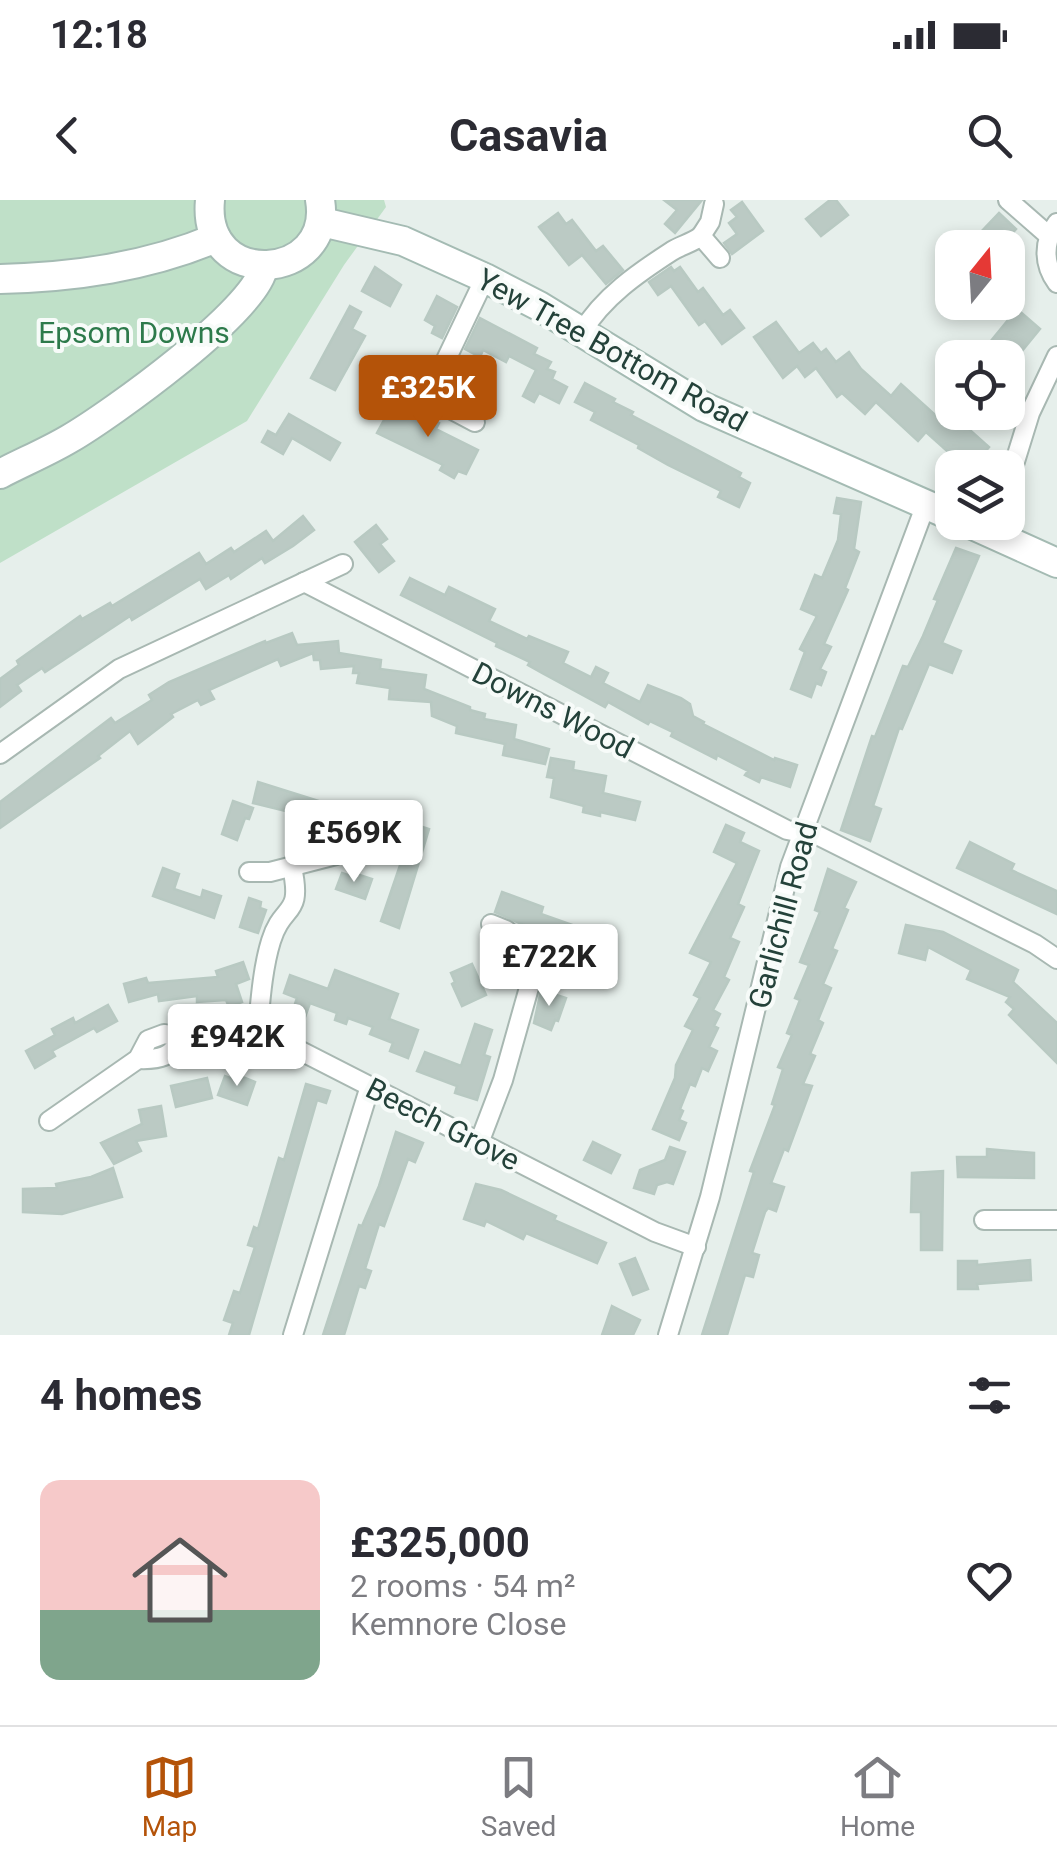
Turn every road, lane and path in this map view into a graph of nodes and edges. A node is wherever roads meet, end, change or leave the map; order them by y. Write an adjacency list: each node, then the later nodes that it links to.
1 (210, 200): 7 (main road)
2 (1008, 200): 5 (street)
3 (714, 204): 6 (street)
4 (321, 211): 9 (main road); 10 (main road, Yew Tree Bottom Road)
5 (1052, 229): 12 (street)
6 (701, 236): 8 (street); 13 (street)
7 (216, 238): 9 (main road); 11 (main road)
8 (720, 258)
9 (263, 268): 17 (main road)
10 (485, 278): 13 (main road, Yew Tree Bottom Road); 15 (street)
11 (0, 279)
12 (1057, 282)
13 (582, 332): 18 (main road, Yew Tree Bottom Road)
14 (1057, 356): 16 (street)
15 (475, 422)
16 (1019, 450)
17 (0, 474)
18 (926, 504): 19 (main road, Yew Tree Bottom Road); 25 (street, Garlichill Road)
19 (935, 508)
20 (1012, 540): 21 (main road)
21 (1057, 563)
22 (343, 564): 23 (street)
23 (304, 582): 24 (street); 25 (street, Downs Wood)
24 (0, 754)
25 (803, 833): 30 (street, Downs Wood); 37 (street, Garlichill Road)
26 (336, 855): 27 (street)
27 (292, 867): 28 (street); 31 (street)
28 (249, 872)
29 (491, 924): 34 (street)
30 (1057, 958)
31 (257, 1037): 32 (street, Beech Grove); 33 (street, Beech Grove)
32 (370, 1086): 34 (street, Beech Grove); 38 (street)
33 (49, 1121)
34 (480, 1143): 37 (street, Beech Grove)
35 (984, 1220): 36 (street)
36 (1057, 1220)
37 (696, 1247): 39 (street, Garlichill Road)
38 (293, 1335)
39 (668, 1335)

